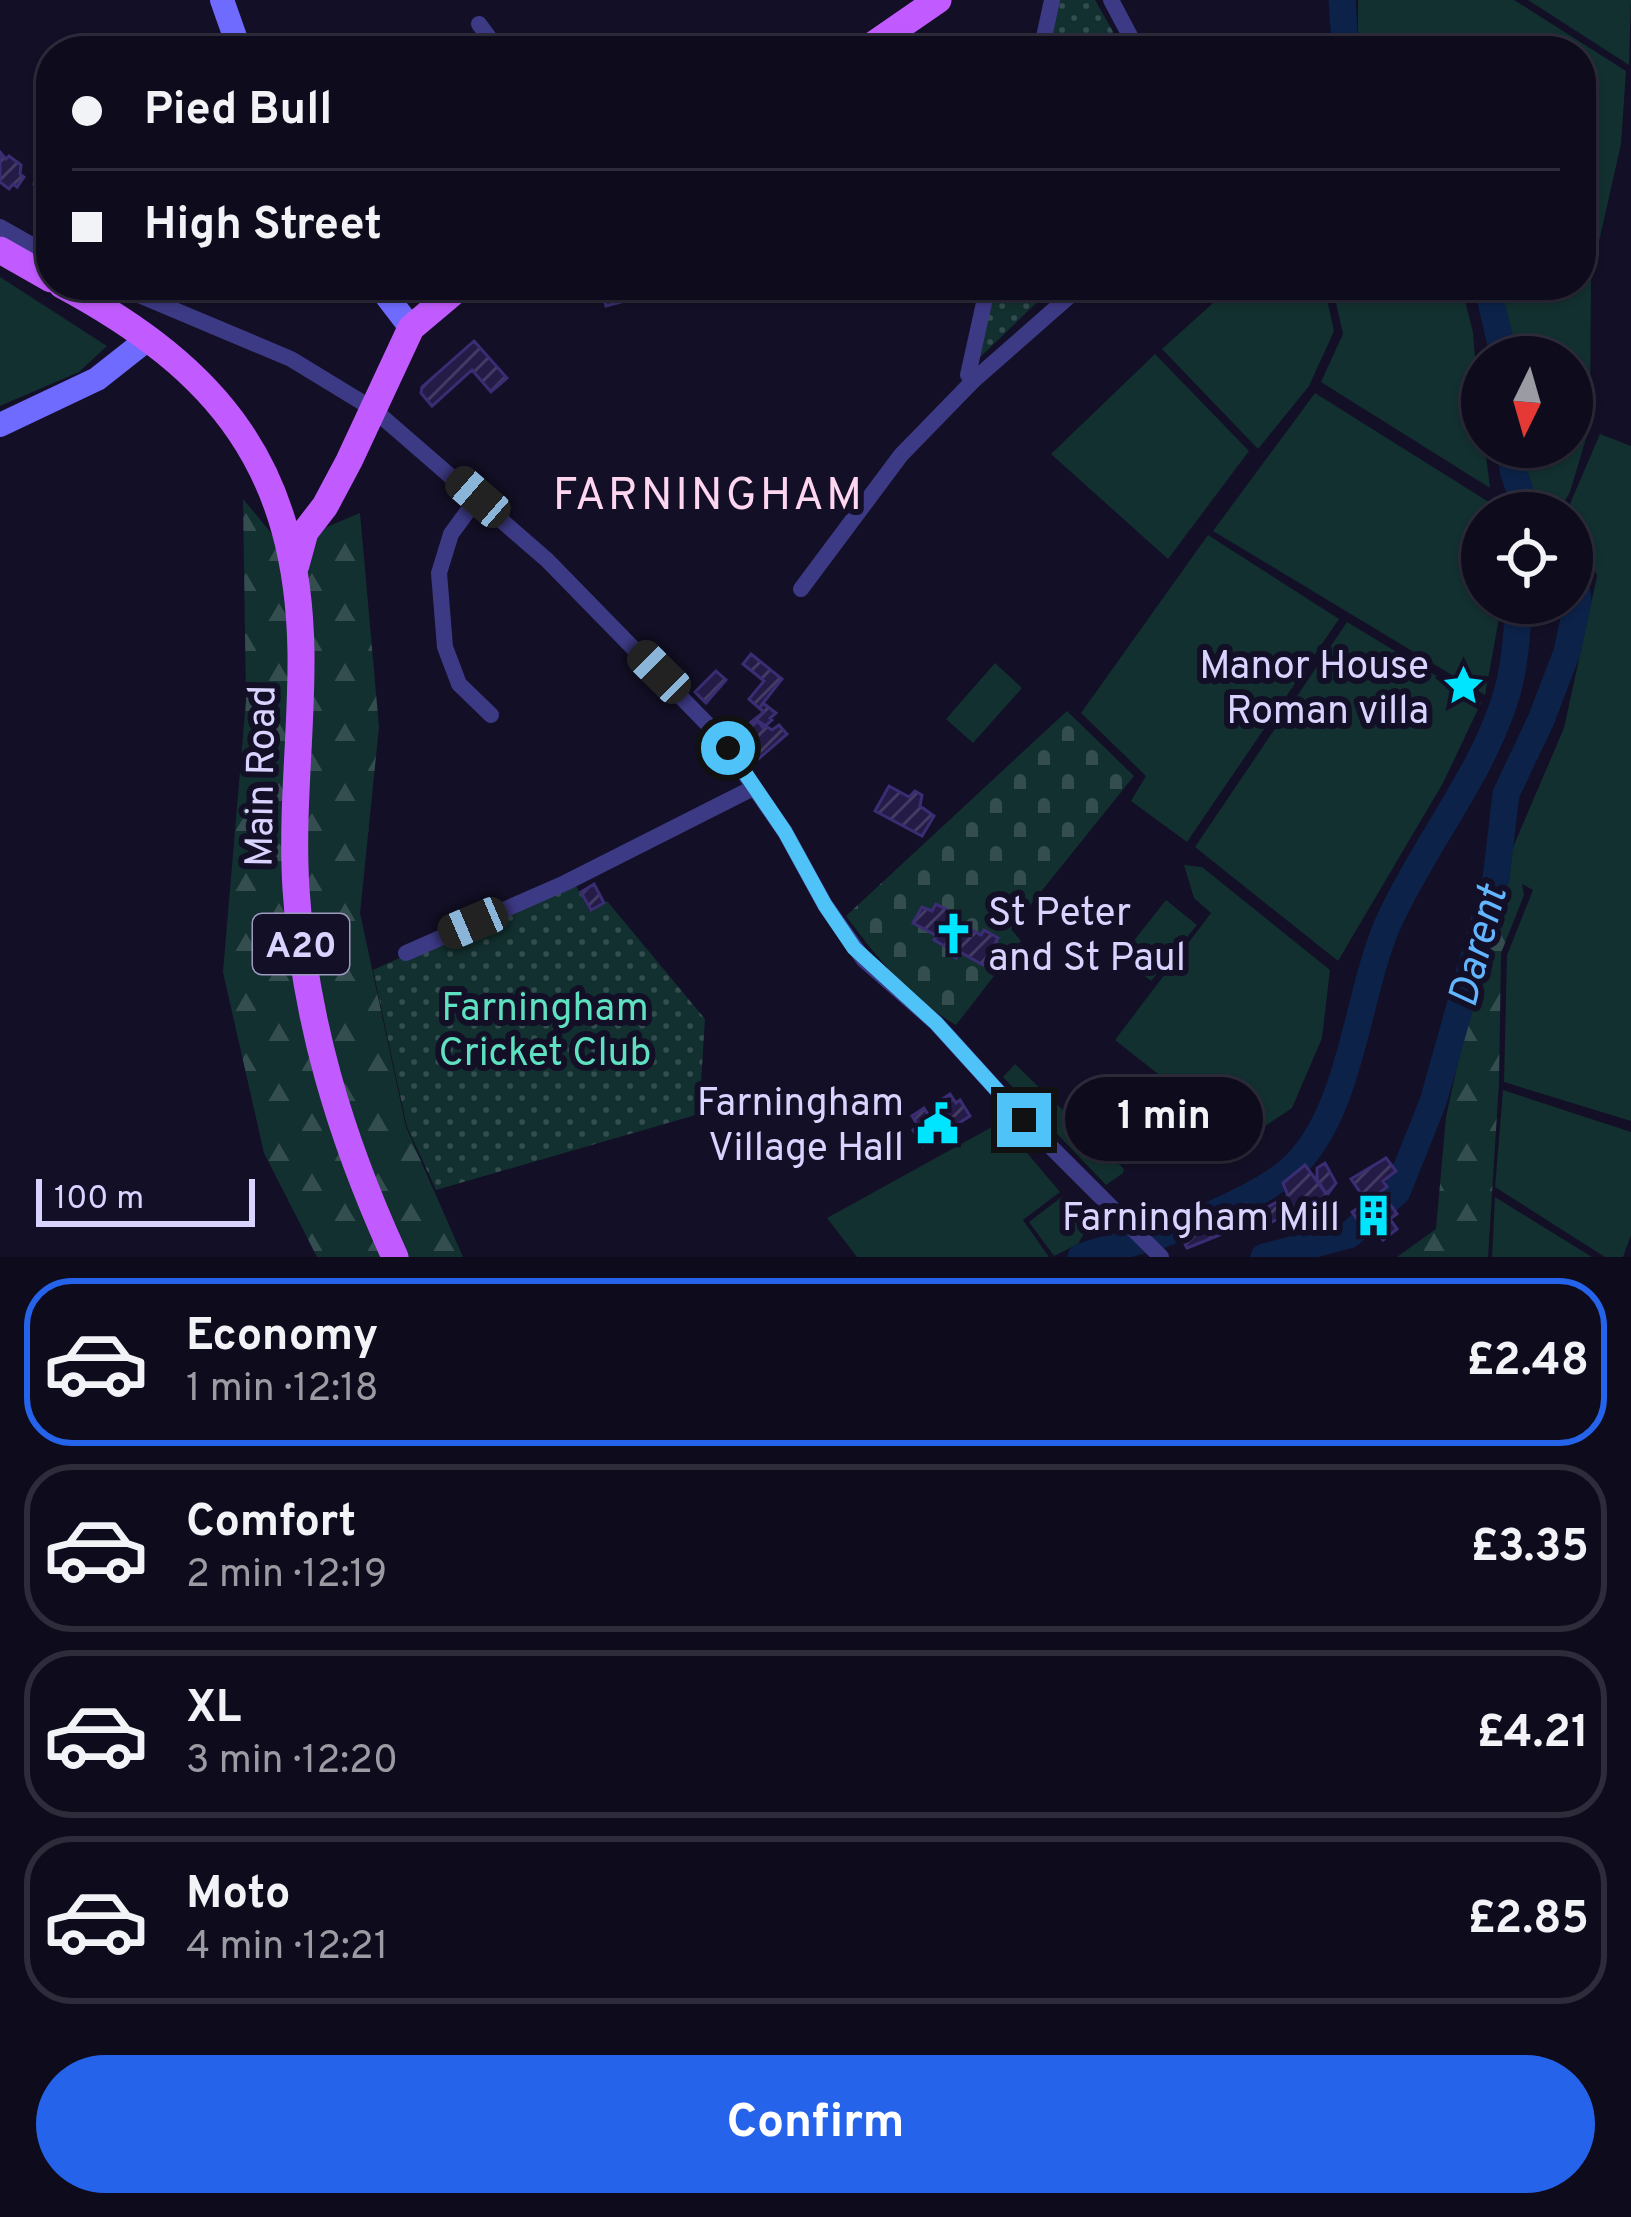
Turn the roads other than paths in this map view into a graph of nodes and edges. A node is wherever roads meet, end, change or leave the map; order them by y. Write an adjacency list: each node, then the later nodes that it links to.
1 (222, 0): 6 (street)
2 (938, 0): 8 (main road)
3 (1052, 0): 9 (street)
4 (1111, 0): 10 (street)
5 (479, 24): 7 (street)
6 (235, 36)
7 (488, 36)
8 (886, 36)
9 (1044, 36)
10 (1130, 36)
11 (0, 227): 12 (street)
12 (36, 247)
13 (0, 250): 14 (main road)
14 (36, 270)
15 (87, 300): 23 (main road, A20)
16 (147, 300): 21 (street)
17 (390, 300): 22 (street)
18 (444, 300): 22 (main road)
19 (985, 300): 24 (street)
20 (1065, 300): 31 (street)
21 (182, 316): 23 (street); 25 (street)
22 (411, 328): 25 (main road)
23 (149, 338): 26 (street); 29 (main road, A20)
24 (968, 375)
25 (373, 409): 27 (main road); 28 (street)
26 (0, 425)
27 (336, 482): 29 (main road); 30 (main road)
28 (478, 497): 32 (street); 33 (street)
29 (281, 512): 30 (main road, A20)
30 (295, 570): 35 (main road, Main Road / A20)
31 (801, 589)
32 (491, 715)
33 (753, 788): 34 (street); 36 (street)
34 (406, 953)
35 (395, 1257)
36 (1161, 1257)

